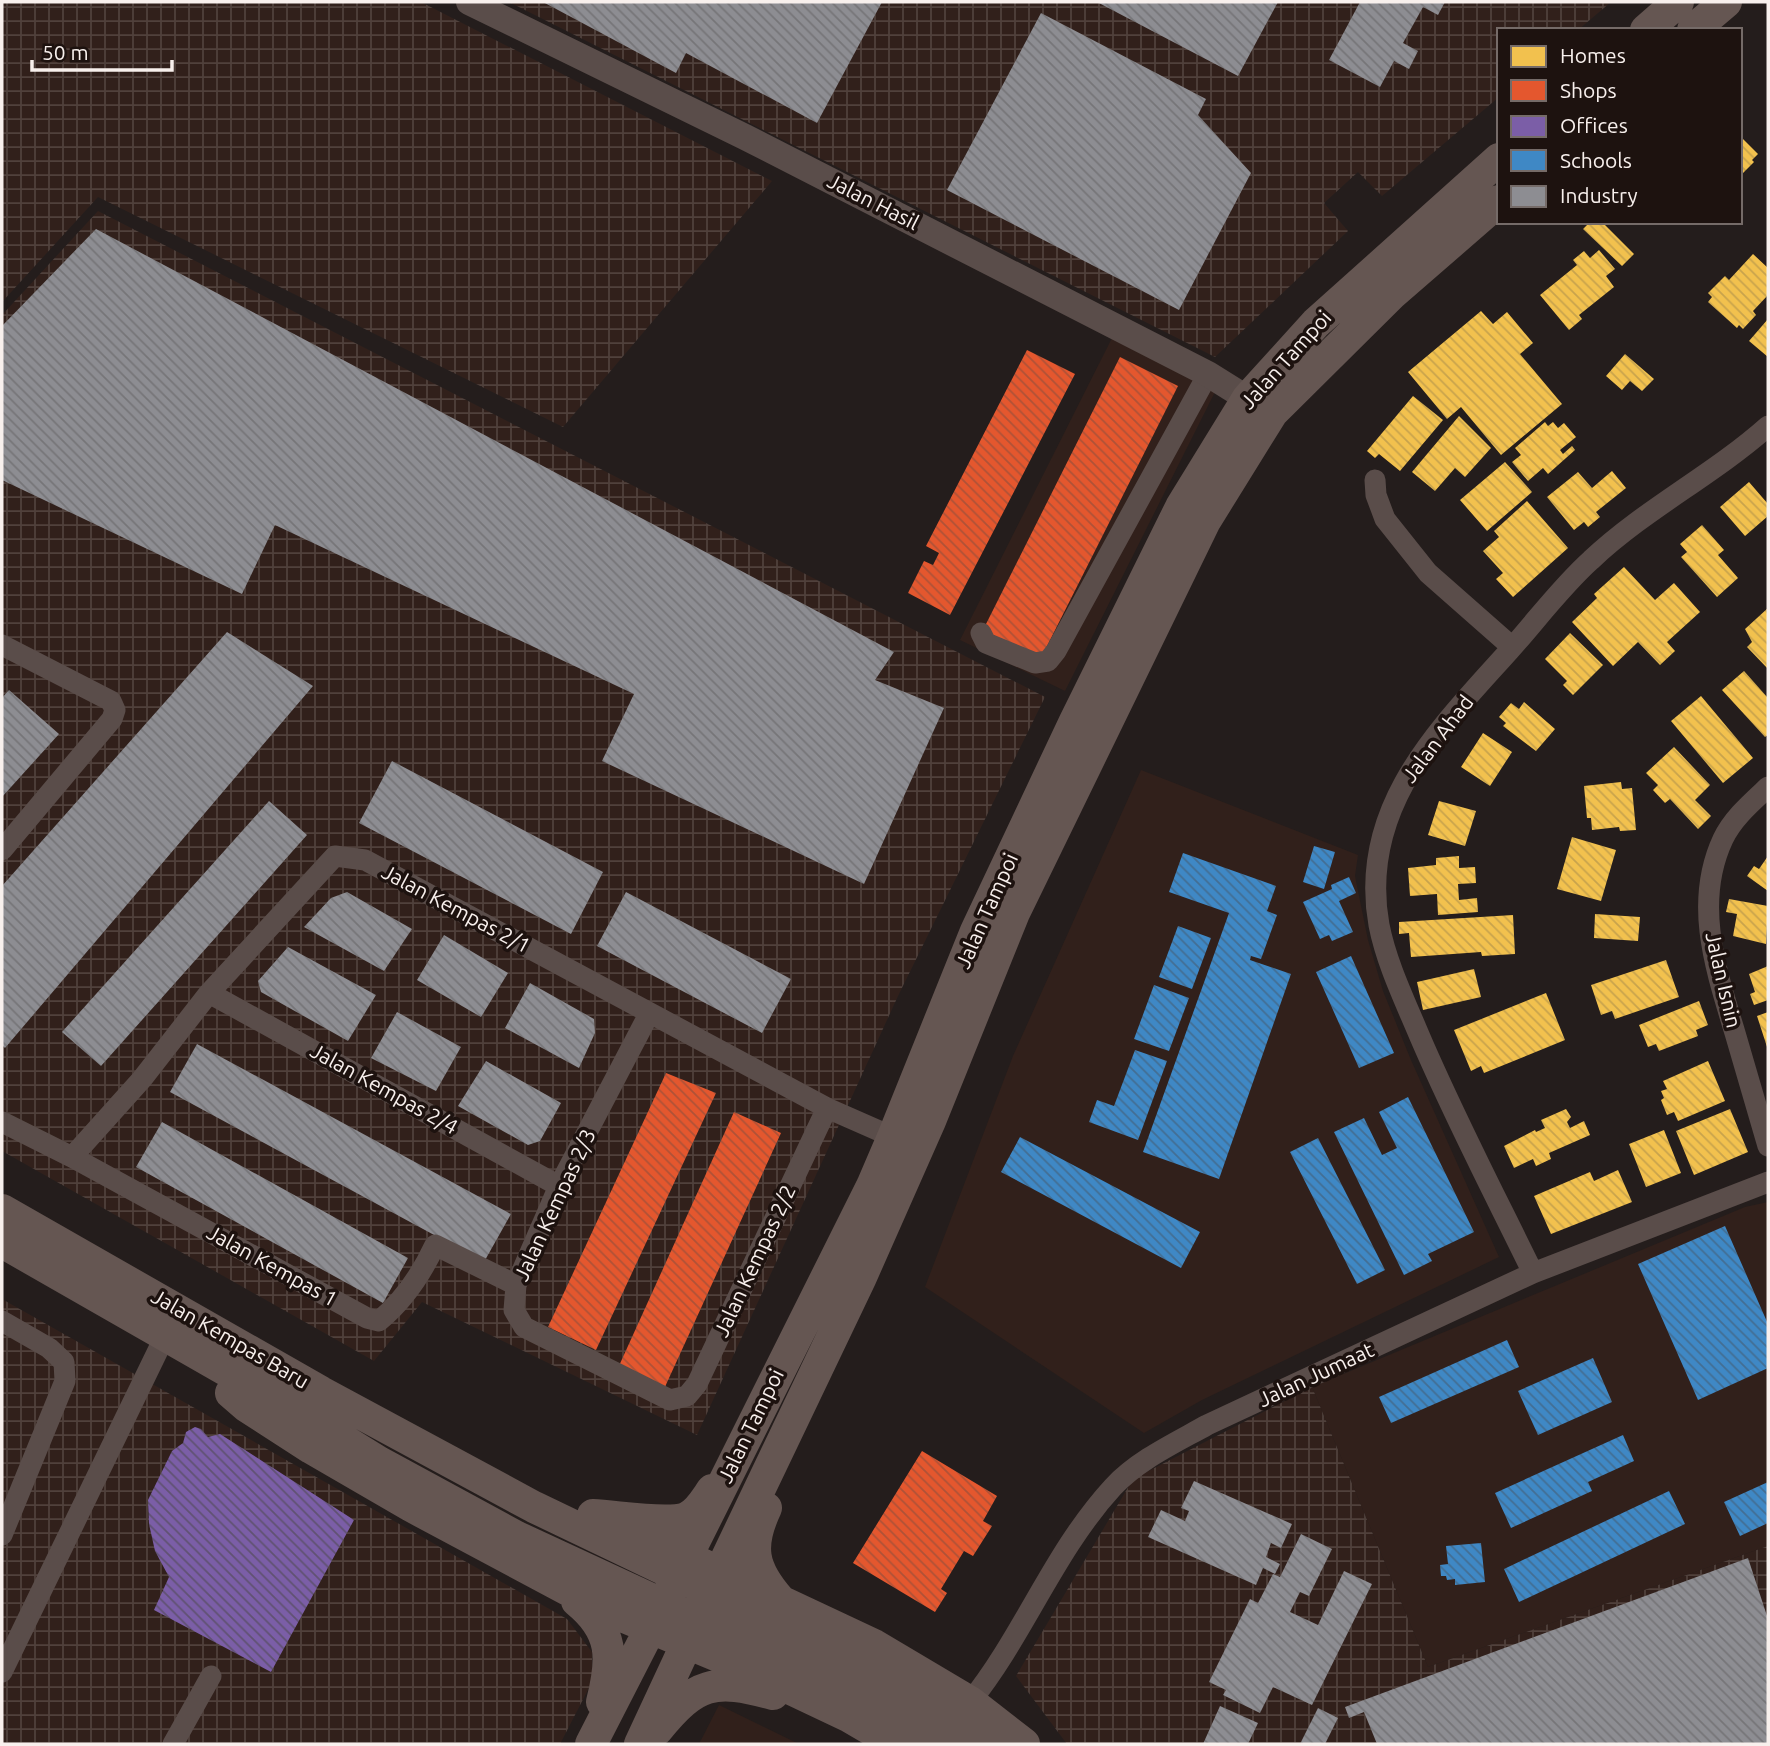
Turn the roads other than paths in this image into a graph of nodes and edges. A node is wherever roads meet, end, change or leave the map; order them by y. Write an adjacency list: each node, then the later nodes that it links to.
1 (469, 2): 8 (street, Jalan Hasil)
2 (1678, 2): 4 (main road)
3 (1726, 2): 5 (main road)
4 (1648, 28)
5 (1695, 28)
6 (1497, 161): 9 (main road, Jalan Tampoi)
7 (1497, 203): 9 (main road, Jalan Tampoi)
8 (1208, 374): 9 (street, Jalan Hasil); 12 (street)
9 (1260, 406): 20 (main road, Jalan Tampoi); 22 (main road, Jalan Tampoi)
10 (1768, 426): 14 (street, Jalan Ahad)
11 (1375, 480): 14 (street)
12 (981, 633)
13 (2, 645): 16 (street)
14 (1513, 647): 29 (street, Jalan Ahad)
15 (1768, 787): 23 (street, Jalan Isnin)
16 (2, 850)
17 (209, 993): 18 (street, Jalan Kempas 2/1); 24 (street, Jalan Kempas 2/1); 26 (street, Jalan Kempas 2/4)
18 (649, 1014): 19 (street, Jalan Kempas 2/1); 26 (street, Jalan Kempas 2/3)
19 (827, 1108): 22 (street, Jalan Kempas 2/1); 36 (street, Jalan Kempas 2/2)
20 (930, 1121): 22 (street); 34 (main road, Jalan Tampoi)
21 (2, 1122): 24 (street, Jalan Kempas 1)
22 (893, 1137): 37 (main road, Jalan Tampoi)
23 (1768, 1146)
24 (72, 1157): 30 (street, Jalan Kempas 1)
25 (1768, 1182): 29 (street, Jalan Jumaat)
26 (559, 1186): 30 (street, Jalan Kempas 2/3)
27 (2, 1210): 31 (main road, Jalan Kempas Baru)
28 (2, 1242): 33 (main road, Jalan Kempas Baru)
29 (1533, 1273): 52 (street, Jalan Jumaat)
30 (516, 1285): 36 (street, Jalan Kempas 2/3)
31 (194, 1318): 38 (main road); 52 (main road, Jalan Kempas Baru)
32 (2, 1321): 39 (street)
33 (164, 1336): 35 (main road, Jalan Kempas Baru); 49 (street)
34 (823, 1356): 42 (main road, Jalan Tampoi); 44 (main road)
35 (202, 1357): 43 (main road); 52 (main road, Jalan Kempas Baru)
36 (670, 1400)
37 (758, 1411): 38 (main road); 41 (main road, Jalan Tampoi)
38 (593, 1514): 40 (main road)
39 (2, 1535)
40 (642, 1536): 41 (main road); 45 (main road)
41 (687, 1556): 42 (main road); 46 (main road, Jalan Tampoi)
42 (720, 1572): 44 (main road); 47 (main road, Jalan Tampoi)
43 (551, 1581): 45 (main road); 54 (main road)
44 (779, 1599): 48 (main road); 52 (main road)
45 (598, 1605): 46 (main road)
46 (650, 1629): 47 (main road); 54 (main road, Jalan Tampoi)
47 (686, 1644): 48 (main road); 55 (main road, Jalan Tampoi)
48 (742, 1666): 51 (main road)
49 (2, 1672)
50 (211, 1676): 53 (street)
51 (835, 1710): 55 (main road); 56 (main road)
52 (963, 1730): 57 (main road)
53 (173, 1744)
54 (591, 1744)
55 (643, 1744)
56 (896, 1744)
57 (1024, 1744)

